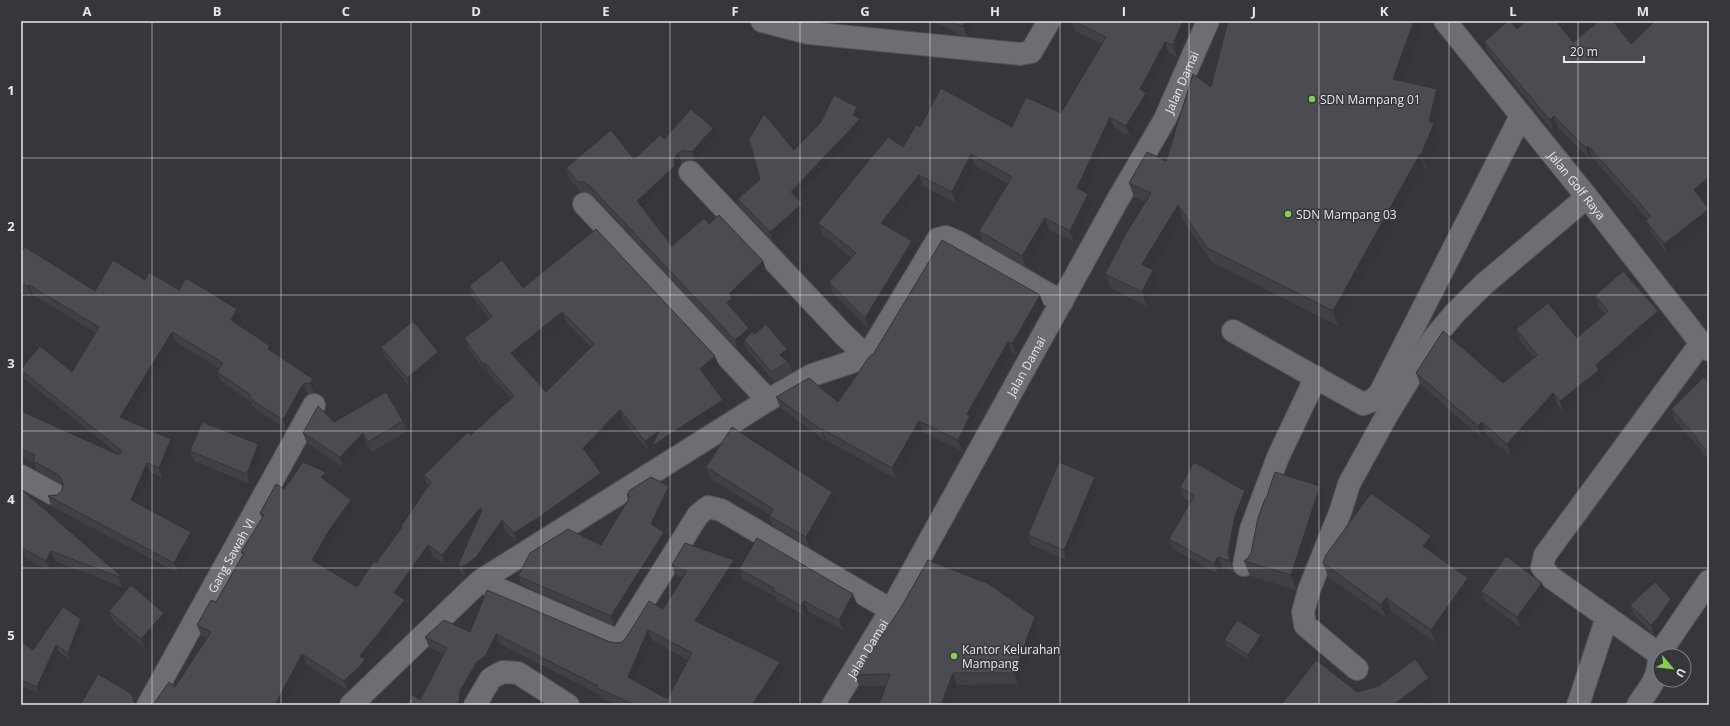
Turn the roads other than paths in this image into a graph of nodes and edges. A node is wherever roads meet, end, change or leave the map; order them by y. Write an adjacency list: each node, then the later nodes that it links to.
1 (762, 21): 2 (street)
2 (1049, 21)
3 (1208, 21): 9 (street, Jalan Damai)
4 (1444, 21): 5 (street, Jalan Golf Raya)
5 (1521, 116): 7 (street, Jalan Golf Raya); 13 (street)
6 (690, 172): 12 (street)
7 (1587, 197): 11 (street, Jalan Golf Raya); 25 (street)
8 (584, 204): 14 (street)
9 (1062, 302): 12 (street); 21 (street, Jalan Damai)
10 (1233, 331): 13 (street)
11 (1705, 347): 22 (street)
12 (867, 357): 14 (street)
13 (1316, 377): 18 (street)
14 (768, 400): 19 (street)
15 (314, 405): 27 (street, Gang Sawah VI)
16 (21, 476): 17 (street)
17 (54, 494)
18 (1244, 565)
19 (480, 581): 21 (street); 28 (street)
20 (1709, 581): 23 (street)
21 (891, 610): 31 (street, Jalan Damai)
22 (1607, 617): 24 (street); 32 (street)
23 (1663, 648)
24 (1652, 649)
25 (1357, 669)
26 (1652, 683): 33 (street)
27 (148, 705)
28 (351, 705)
29 (475, 705): 30 (street)
30 (568, 705)
31 (833, 705)
32 (1578, 705)
33 (1638, 705)

